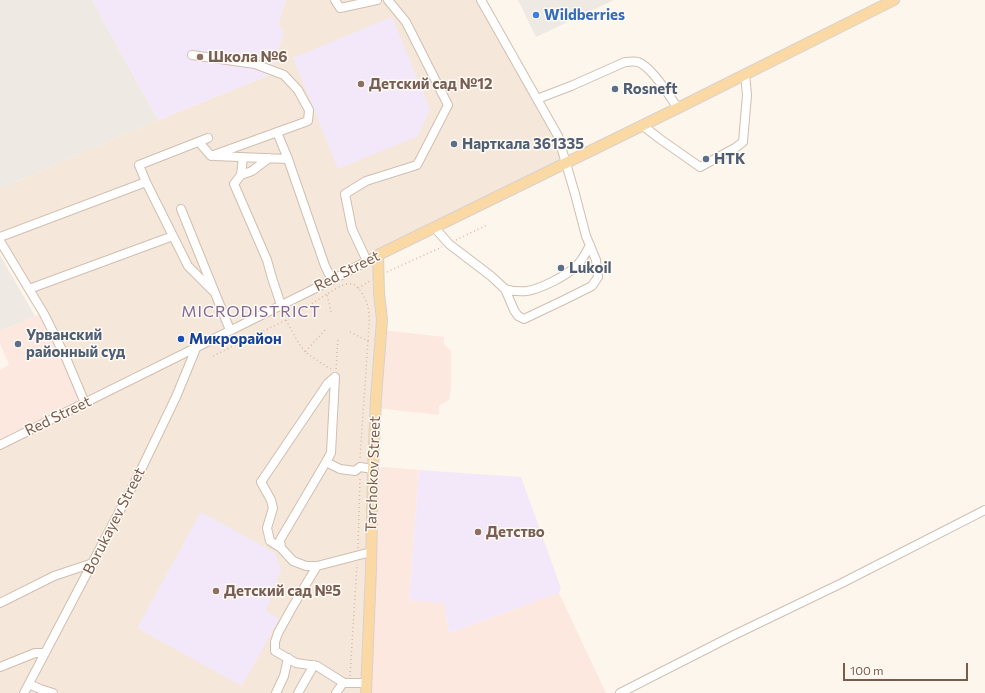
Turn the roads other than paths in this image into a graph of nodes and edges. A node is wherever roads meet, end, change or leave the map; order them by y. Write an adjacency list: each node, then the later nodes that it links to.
1 (335, 0): 2 (street)
2 (377, 0)
3 (388, 0): 28 (street)
4 (481, 0): 8 (street)
5 (894, 0): 7 (main road, Red Street)
6 (192, 55): 11 (street)
7 (745, 74): 9 (main road, Red Street); 10 (street)
8 (537, 99): 9 (street); 18 (street)
9 (678, 108): 10 (main road, Red Street)
10 (642, 125): 18 (main road, Red Street)
11 (277, 132): 14 (street); 17 (street)
12 (208, 138): 13 (street)
13 (199, 142): 14 (street); 20 (street)
14 (211, 156): 15 (street)
15 (243, 157): 16 (street); 19 (street)
16 (269, 158): 17 (street); 19 (street)
17 (288, 159): 29 (street)
18 (566, 162): 22 (main road, Red Street); 26 (street)
19 (241, 175): 33 (street)
20 (146, 182): 23 (street); 24 (street)
21 (181, 209): 32 (street)
22 (434, 228): 27 (main road, Red Street); 31 (street)
23 (173, 236): 30 (street); 32 (street)
24 (0, 237)
25 (0, 241): 30 (street)
26 (590, 245): 31 (street); 31 (street)
27 (378, 255): 28 (street, Red Street); 39 (main road, Tarchokov Street)
28 (367, 261): 29 (street, Red Street)
29 (332, 280): 33 (street, Red Street)
30 (29, 289): 36 (street)
31 (505, 289)
32 (214, 292): 34 (street)
33 (281, 305): 34 (street, Red Street)
34 (230, 330): 35 (street, Red Street)
35 (197, 346): 36 (street, Red Street); 43 (street, Borukayev Street)
36 (85, 403): 37 (street, Red Street)
37 (0, 445)
38 (326, 462): 39 (street); 41 (street); 41 (street)
39 (373, 469): 42 (main road, Tarchokov Street)
40 (985, 510): 58 (street)
41 (281, 548): 44 (street)
42 (371, 552): 44 (street); 52 (main road, Tarchokov Street)
43 (93, 563): 45 (street); 46 (street, Borukayev Street)
44 (317, 566): 47 (street)
45 (0, 603)
46 (45, 653): 49 (street); 51 (street, Borukayev Street)
47 (288, 658): 48 (street); 55 (street)
48 (314, 665): 50 (street); 56 (street)
49 (0, 667)
50 (346, 683): 52 (street); 57 (street)
51 (29, 684): 53 (street, Borukayev Street); 54 (street)
52 (366, 688)
53 (24, 693)
54 (53, 693)
55 (276, 693)
56 (298, 693)
57 (336, 693)
58 (620, 693)

